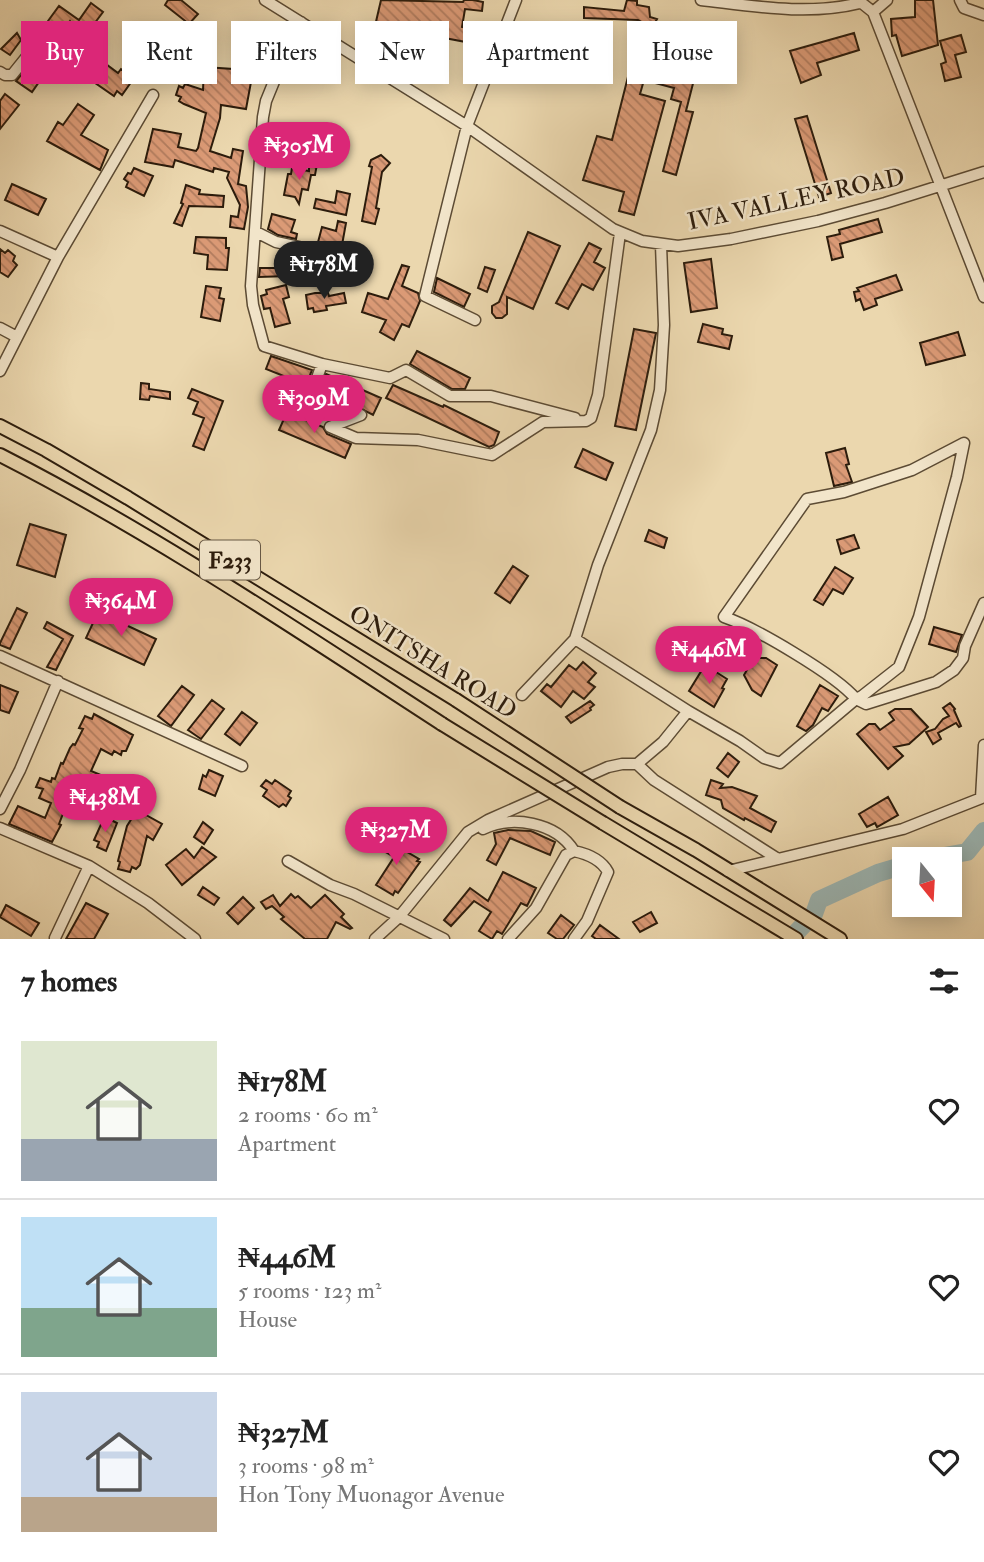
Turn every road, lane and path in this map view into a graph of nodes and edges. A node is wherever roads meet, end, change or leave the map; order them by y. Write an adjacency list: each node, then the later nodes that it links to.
1 (265, 0): 9 (street, IVA VALLEY ROAD)
2 (516, 0): 15 (street)
3 (701, 0): 6 (street)
4 (887, 0): 7 (street)
5 (960, 0): 8 (street)
6 (859, 1): 7 (street)
7 (873, 12): 17 (street)
8 (984, 15)
9 (299, 21)
10 (341, 47): 15 (street, IVA VALLEY ROAD)
11 (21, 64): 12 (street)
12 (0, 72)
13 (274, 84): 19 (street)
14 (153, 95): 22 (street)
15 (467, 127): 20 (street, IVA VALLEY ROAD); 25 (street)
16 (984, 172): 17 (street, IVA VALLEY ROAD)
17 (943, 187): 21 (street, IVA VALLEY ROAD); 24 (street)
18 (0, 231): 22 (street)
19 (257, 232): 23 (street); 28 (street)
20 (621, 233): 21 (street, IVA VALLEY ROAD); 30 (street)
21 (660, 245): 34 (street)
22 (58, 257): 27 (street)
23 (324, 261)
24 (984, 297)
25 (475, 320)
26 (0, 328): 27 (street)
27 (17, 337): 29 (street)
28 (322, 364): 30 (street); 30 (street)
29 (0, 371)
30 (586, 421)
31 (0, 426): 51 (main road, ONITSHA ROAD / F233, bridge)
32 (0, 455): 59 (main road, ONITSHA ROAD / F233, bridge)
33 (984, 603): 38 (street)
34 (575, 639): 37 (street); 39 (street)
35 (0, 656): 36 (street)
36 (58, 681): 42 (street); 44 (street)
37 (522, 695)
38 (856, 699): 38 (street); 39 (street)
39 (688, 710): 41 (street)
40 (984, 745): 43 (street)
41 (637, 764): 46 (street); 48 (street)
42 (242, 766)
43 (982, 798): 48 (street)
44 (0, 809)
45 (0, 828): 50 (street)
46 (468, 832): 47 (street); 52 (street)
47 (570, 853): 57 (street); 58 (street)
48 (778, 859): 51 (street)
49 (288, 861): 52 (street)
50 (89, 866): 53 (street); 54 (street)
51 (728, 870): 60 (main road, ONITSHA ROAD / F233)
52 (399, 916): 55 (street); 56 (street)
53 (55, 938)
54 (195, 939)
55 (375, 939)
56 (444, 939)
57 (508, 939)
58 (574, 939)
59 (796, 939)
60 (841, 939)

